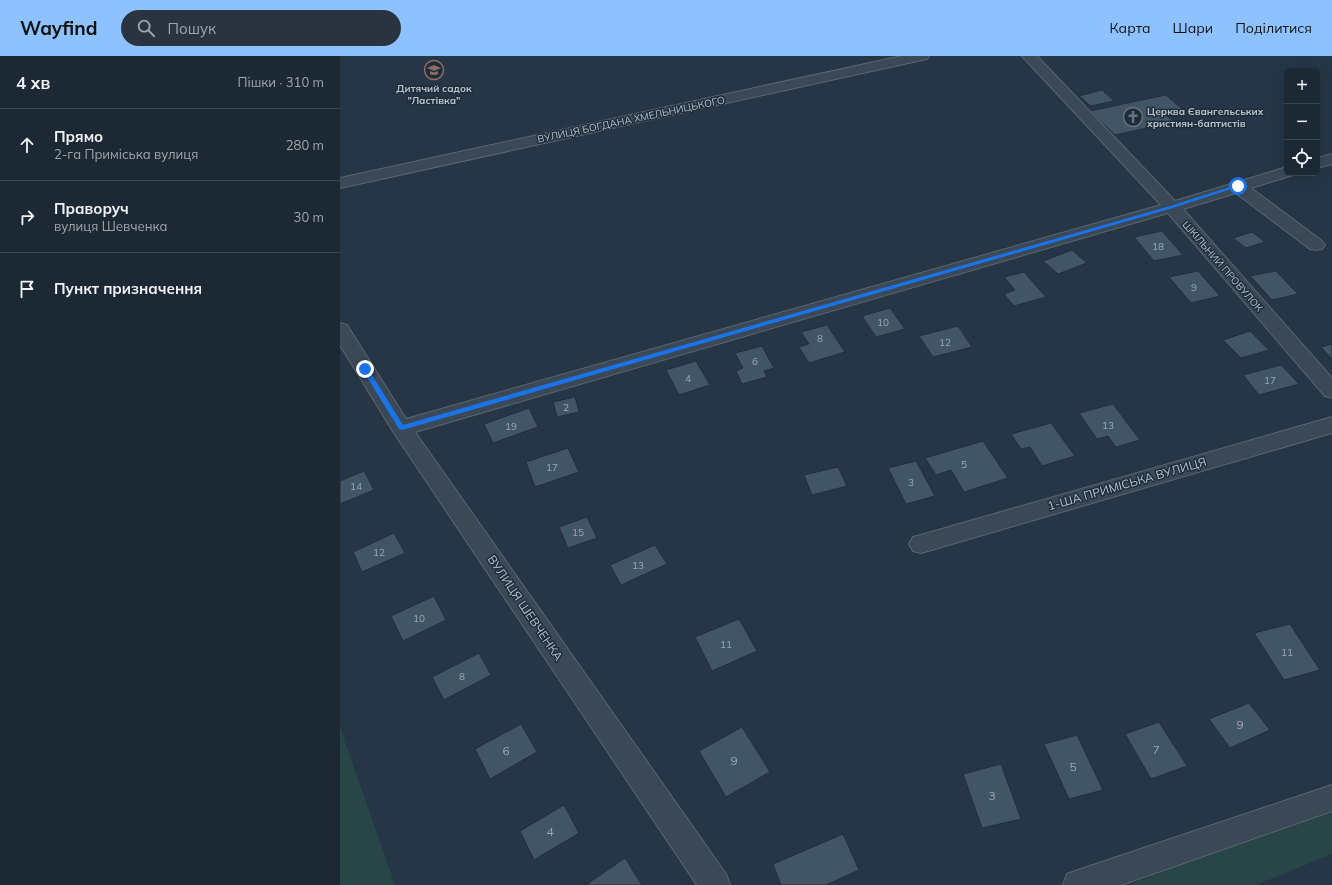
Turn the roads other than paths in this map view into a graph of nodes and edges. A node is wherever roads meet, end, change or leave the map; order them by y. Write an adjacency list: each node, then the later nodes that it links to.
1 (922, 56): 4 (street, ВУЛИЦЯ БОГДАНА ХМЕЛЬНИЦЬКОГО)
2 (1029, 56): 6 (street, ШКІЛЬНИЙ ПРОВУЛОК)
3 (1284, 173): 5 (street)
4 (340, 183)
5 (1238, 186): 6 (street); 7 (street)
6 (1172, 207): 9 (street, ШКІЛЬНИЙ ПРОВУЛОК); 11 (street)
7 (1316, 245)
8 (340, 329): 11 (street, ВУЛИЦЯ ШЕВЧЕНКА)
9 (1332, 391)
10 (1332, 425): 12 (street, 1-ША ПРИМІСЬКА ВУЛИЦЯ)
11 (402, 428): 14 (street, ВУЛИЦЯ ШЕВЧЕНКА)
12 (921, 544)
13 (1332, 798): 15 (street)
14 (715, 885)
15 (1078, 885)

